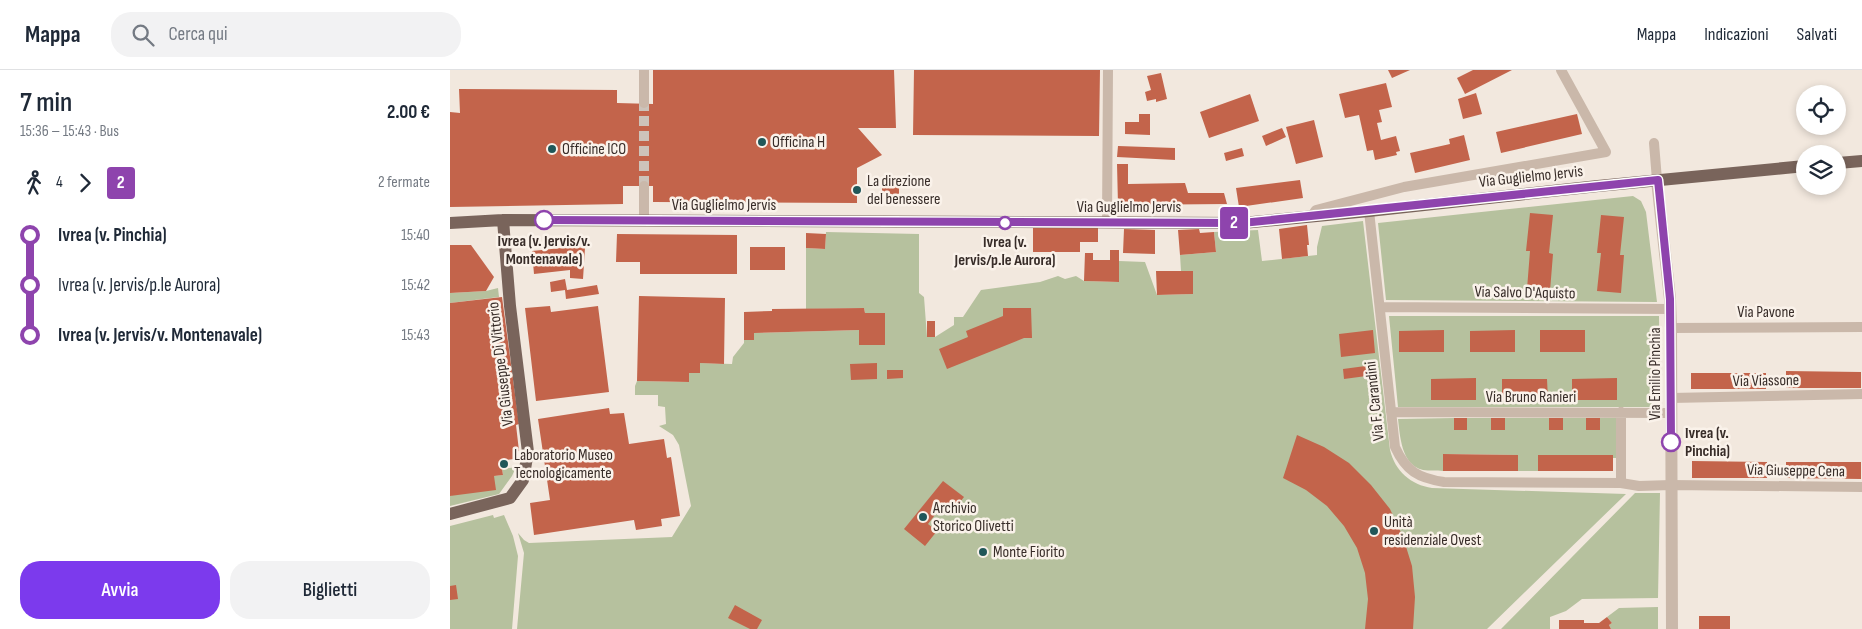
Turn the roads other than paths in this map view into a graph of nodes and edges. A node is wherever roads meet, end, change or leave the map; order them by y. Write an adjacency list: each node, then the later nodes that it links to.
1 (644, 70): 4 (street)
2 (1108, 70): 16 (street)
3 (1561, 70): 12 (street)
4 (644, 103)
5 (1654, 143): 9 (street)
6 (1862, 161): 7 (main road)
7 (1846, 162)
8 (1796, 167): 9 (main road, Via Guglielmo Jervis)
9 (1658, 180): 11 (main road, Via Guglielmo Jervis); 18 (street, Via Emilio Pinchia)
10 (644, 186): 14 (street)
11 (1369, 211): 12 (main road, Via Guglielmo Jervis); 17 (street, Via F. Carandini)
12 (1311, 217): 16 (main road, Via Guglielmo Jervis)
13 (503, 220): 14 (main road, Via Guglielmo Jervis); 15 (main road, Via Guglielmo Jervis); 29 (main road, Via Giuseppe Di Vittorio)
14 (644, 220): 16 (main road, Via Guglielmo Jervis)
15 (450, 222)
16 (1107, 224)
17 (1380, 307): 18 (street, Via Salvo D'Aquisto); 23 (street, Via F. Carandini)
18 (1670, 309): 20 (street, Via Emilio Pinchia)
19 (1862, 327): 20 (street, Via Pavone)
20 (1671, 328): 22 (street, Via Emilio Pinchia)
21 (1862, 394): 22 (street, Via Viassone)
22 (1671, 398): 25 (street, Via Emilio Pinchia)
23 (1391, 412): 24 (street, Via Bruno Ranieri); 26 (street, Via F. Carandini)
24 (1621, 412): 25 (street, Via Bruno Ranieri); 26 (street)
25 (1671, 413): 27 (street, Via Emilio Pinchia)
26 (1621, 483): 27 (street, Via F. Carandini)
27 (1670, 484): 28 (street, Via Giuseppe Cena); 30 (street, Via Emilio Pinchia)
28 (1862, 487)
29 (450, 514)
30 (1672, 629)

